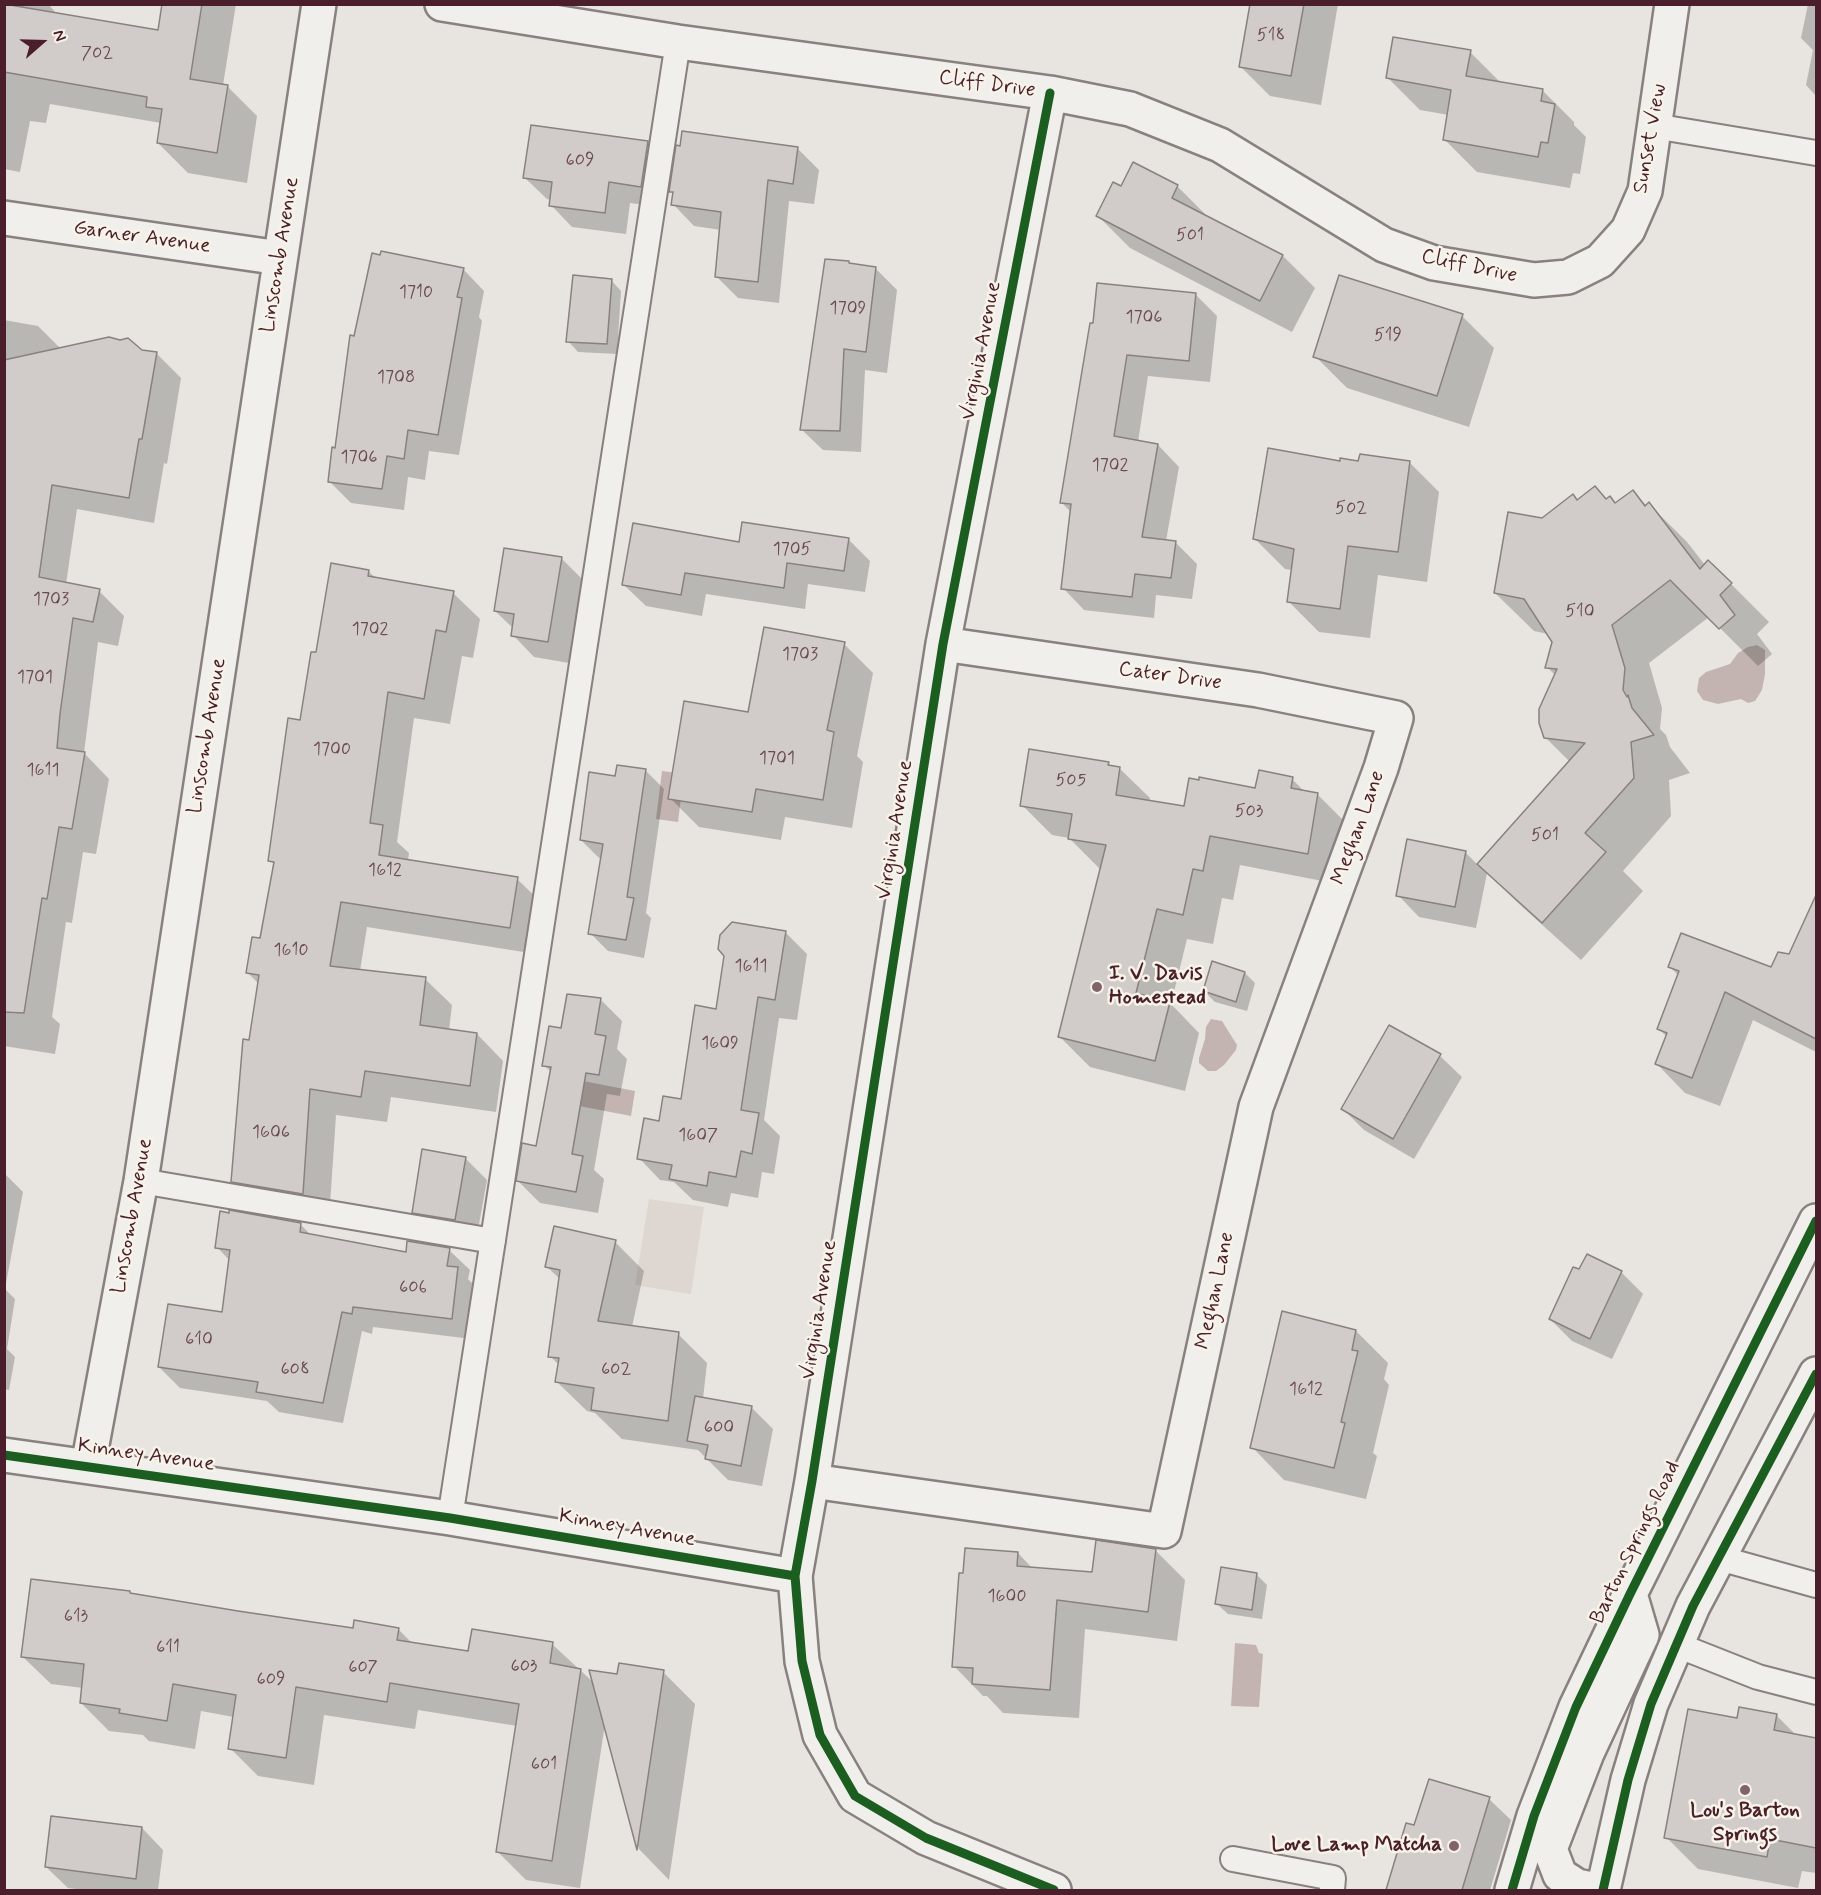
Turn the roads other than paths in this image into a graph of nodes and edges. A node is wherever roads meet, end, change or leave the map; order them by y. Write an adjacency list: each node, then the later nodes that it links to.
1 (319, 4): 9 (street, Linscomb Avenue)
2 (441, 4): 4 (street, Cliff Drive)
3 (1672, 4): 6 (street, Sunset View)
4 (678, 42): 5 (street, Cliff Drive); 15 (lane)
5 (1050, 93): 10 (street, Cliff Drive); 11 (street, Virginia Avenue)
6 (1654, 126): 7 (lane); 10 (street, Sunset View)
7 (1816, 153)
8 (4, 218): 9 (street, Garner Avenue)
9 (280, 258): 13 (street, Linscomb Avenue)
10 (1600, 261)
11 (944, 644): 12 (street, Cater Drive); 19 (street, Virginia Avenue)
12 (1396, 718): 19 (street, Meghan Lane)
13 (141, 1181): 15 (lane); 18 (street, Linscomb Avenue)
14 (1816, 1221): 24 (street, Barton Springs Road)
15 (494, 1241): 20 (lane)
16 (1816, 1374): 21 (street)
17 (5, 1461): 18 (street, Kinney Avenue)
18 (88, 1466): 20 (street, Kinney Avenue)
19 (812, 1481): 22 (street, Virginia Avenue)
20 (450, 1518): 22 (street, Kinney Avenue)
21 (1719, 1558): 23 (lane); 25 (street)
22 (795, 1576): 28 (street)
23 (1816, 1585)
24 (1630, 1594): 30 (street, Barton Springs Road); 31 (street)
25 (1677, 1645): 26 (lane); 32 (street)
26 (1816, 1692)
27 (1233, 1859): 29 (lane)
28 (1054, 1890)
29 (1332, 1890)
30 (1512, 1890)
31 (1596, 1890)
32 (1603, 1890)

